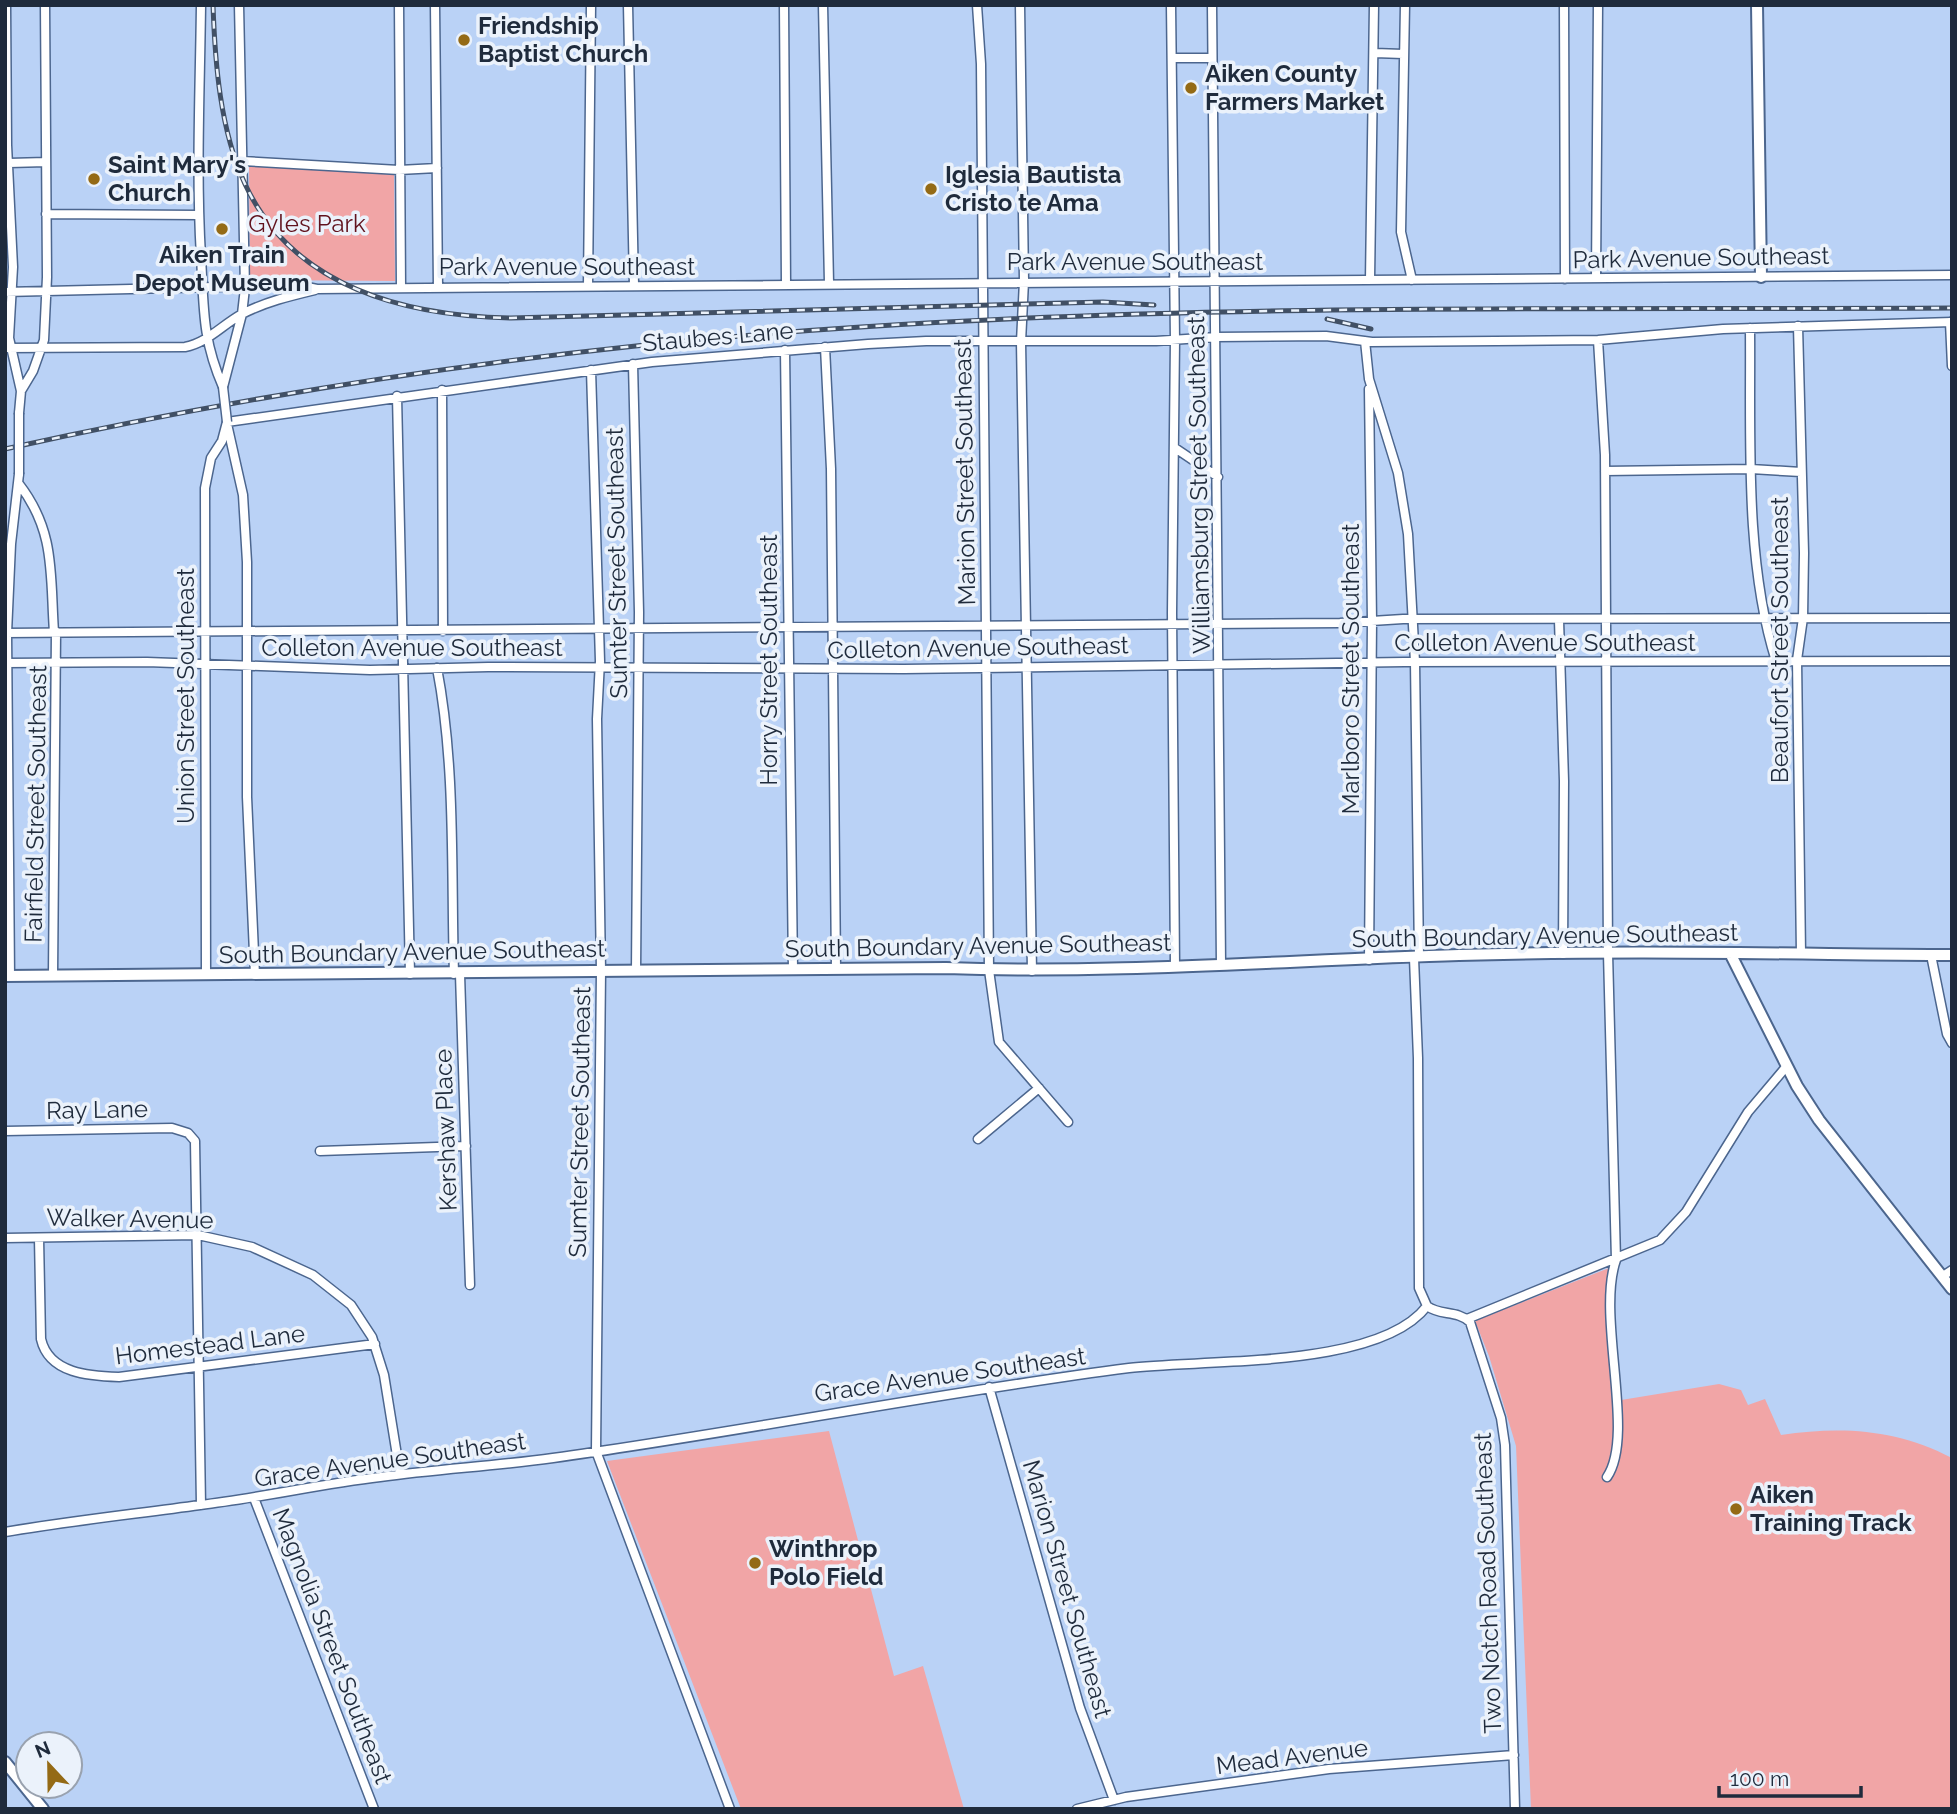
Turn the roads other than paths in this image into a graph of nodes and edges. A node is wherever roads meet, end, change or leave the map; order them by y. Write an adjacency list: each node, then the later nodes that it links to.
1 (6, 5): 26 (street, Fairfield Street Southeast)
2 (45, 5): 25 (street, Fairfield Street Southeast)
3 (201, 5): 32 (street, Union Street Southeast)
4 (239, 5): 24 (street, Union Street Southeast)
5 (399, 5): 28 (street)
6 (435, 5): 27 (street)
7 (591, 5): 46 (street)
8 (628, 5): 45 (street)
9 (784, 5): 43 (street)
10 (824, 5): 44 (street)
11 (977, 5): 29 (street, Marion Street Southeast)
12 (1020, 5): 30 (street)
13 (1171, 5): 22 (street, Williamsburg Street Southeast)
14 (1212, 5): 23 (street, Williamsburg Street Southeast)
15 (1374, 5): 20 (street)
16 (1405, 5): 21 (street)
17 (1564, 5): 36 (street)
18 (1598, 5): 35 (street)
19 (1757, 5): 34 (street)
20 (1376, 53): 21 (street); 37 (street)
21 (1403, 54): 38 (street)
22 (1172, 58): 23 (street); 40 (street, Williamsburg Street Southeast)
23 (1212, 58): 41 (street, Williamsburg Street Southeast)
24 (243, 160): 28 (street); 49 (street, Union Street Southeast)
25 (46, 162): 26 (street); 31 (street, Fairfield Street Southeast)
26 (9, 163): 52 (street, Fairfield Street Southeast)
27 (437, 168): 28 (street); 48 (street)
28 (399, 170): 47 (street)
29 (981, 176): 30 (street); 42 (street, Marion Street Southeast)
30 (1022, 176): 39 (street)
31 (46, 214): 32 (street); 53 (street, Fairfield Street Southeast)
32 (199, 215): 50 (street, Union Street Southeast)
33 (1952, 275): 34 (street, Park Avenue Southeast)
34 (1761, 277): 35 (street, Park Avenue Southeast)
35 (1596, 278): 36 (street, Park Avenue Southeast)
36 (1565, 279): 38 (street, Park Avenue Southeast)
37 (1370, 280): 38 (street, Park Avenue Southeast); 41 (street, Park Avenue Southeast)
38 (1412, 280)
39 (1024, 281): 40 (street, Park Avenue Southeast); 42 (street, Park Avenue Southeast); 64 (street)
40 (1174, 281): 41 (street, Park Avenue Southeast); 60 (street, Williamsburg Street Southeast)
41 (1215, 281): 58 (street, Williamsburg Street Southeast)
42 (981, 282): 44 (street, Park Avenue Southeast); 62 (street, Marion Street Southeast)
43 (786, 284): 44 (street, Park Avenue Southeast); 45 (street, Park Avenue Southeast)
44 (829, 284)
45 (634, 285): 46 (street, Park Avenue Southeast)
46 (588, 286): 48 (street, Park Avenue Southeast)
47 (401, 287): 48 (street, Park Avenue Southeast); 51 (street, Park Avenue Southeast)
48 (438, 287)
49 (245, 288): 50 (street, Park Avenue Southeast); 51 (street, Park Avenue Southeast); 54 (street, Union Street Southeast)
50 (202, 289): 53 (street, Park Avenue Southeast); 59 (street, Union Street Southeast)
51 (317, 289): 54 (street, Park Avenue Southeast)
52 (9, 292): 53 (street, Park Avenue Southeast); 67 (street, Fairfield Street Southeast)
53 (46, 292): 65 (street, Fairfield Street Southeast)
54 (242, 314): 59 (street, Park Avenue Southeast); 73 (street, Union Street Southeast)
55 (1951, 322): 56 (street); 70 (street)
56 (1798, 326): 57 (street); 81 (street, Beaufort Street Southeast)
57 (1750, 328): 61 (street); 79 (street, Beaufort Street Southeast)
58 (1216, 337): 60 (street, Staubes Lane); 63 (street); 82 (street, Williamsburg Street Southeast)
59 (205, 339): 65 (street, Park Avenue Southeast); 73 (street, Union Street Southeast)
60 (1175, 340): 64 (street, Staubes Lane); 78 (street, Williamsburg Street Southeast)
61 (1598, 340): 63 (street); 80 (street)
62 (983, 341): 64 (street, Staubes Lane); 66 (street, Staubes Lane); 94 (street, Marion Street Southeast)
63 (1365, 341): 72 (street, Marlboro Street Southeast)
64 (1021, 342): 95 (street)
65 (42, 347): 67 (street, Park Avenue Southeast); 75 (street, Fairfield Street Southeast)
66 (825, 347): 68 (street, Staubes Lane); 93 (street)
67 (8, 348): 75 (street, Fairfield Street Southeast)
68 (785, 350): 69 (street, Staubes Lane); 96 (street, Horry Street Southeast)
69 (633, 365): 71 (street, Staubes Lane); 98 (street, Sumter Street Southeast)
70 (1952, 366)
71 (591, 370): 74 (street, Staubes Lane); 97 (street, Sumter Street Southeast)
72 (1369, 379): 87 (street, Marlboro Street Southeast); 90 (street, Marlboro Street Southeast)
73 (223, 387): 77 (street, Union Street Southeast, bridge)
74 (442, 390): 76 (street, Staubes Lane); 100 (street)
75 (21, 391): 83 (street, Fairfield Street Southeast, bridge)
76 (397, 396): 77 (street, Staubes Lane); 103 (street)
77 (227, 422): 99 (street, Union Street Southeast); 102 (street, Union Street Southeast)
78 (1175, 448): 82 (street); 91 (street, Williamsburg Street Southeast)
79 (1751, 469): 80 (street); 81 (street); 84 (street, Beaufort Street Southeast)
80 (1605, 471): 89 (street)
81 (1801, 472): 85 (street, Beaufort Street Southeast)
82 (1218, 477): 92 (street, Williamsburg Street Southeast)
83 (19, 484): 101 (street, Fairfield Street Southeast); 104 (street, Fairfield Street Southeast)
84 (1763, 618): 85 (street, Colleton Avenue Southeast); 89 (street, Colleton Avenue Southeast); 107 (street, Beaufort Street Southeast)
85 (1803, 618): 86 (street, Colleton Avenue Southeast); 105 (street, Beaufort Street Southeast)
86 (1952, 618)
87 (1414, 620): 88 (street, Colleton Avenue Southeast); 90 (street, Colleton Avenue Southeast); 108 (street, Marlboro Street Southeast)
88 (1559, 620): 89 (street, Colleton Avenue Southeast); 110 (street)
89 (1608, 620): 111 (street)
90 (1372, 621): 92 (street, Colleton Avenue Southeast); 113 (street, Marlboro Street Southeast)
91 (1173, 623): 92 (street, Colleton Avenue Southeast); 95 (street, Colleton Avenue Southeast); 115 (street, Williamsburg Street Southeast)
92 (1220, 623): 116 (street, Williamsburg Street Southeast)
93 (832, 626): 94 (street, Colleton Avenue Southeast); 96 (street, Colleton Avenue Southeast); 123 (street)
94 (986, 626): 95 (street, Colleton Avenue Southeast); 119 (street, Marion Street Southeast)
95 (1026, 626): 124 (street)
96 (787, 627): 98 (street, Colleton Avenue Southeast); 122 (street, Horry Street Southeast)
97 (599, 629): 98 (street, Colleton Avenue Southeast); 100 (street, Colleton Avenue Southeast); 121 (street, Sumter Street Southeast)
98 (639, 630): 125 (street, Sumter Street Southeast)
99 (205, 631): 101 (street, Colleton Avenue Southeast); 102 (street, Colleton Avenue Southeast); 114 (street, Union Street Southeast)
100 (443, 631): 103 (street, Colleton Avenue Southeast)
101 (55, 632): 104 (street, Colleton Avenue Southeast); 112 (street, Fairfield Street Southeast)
102 (248, 632): 103 (street, Colleton Avenue Southeast); 117 (street, Union Street Southeast)
103 (403, 632): 120 (street)
104 (6, 633): 109 (street, Fairfield Street Southeast)
105 (1797, 660): 106 (street, Colleton Avenue Southeast); 107 (street, Colleton Avenue Southeast); 129 (street, Beaufort Street Southeast)
106 (1952, 660)
107 (1776, 661): 111 (street, Colleton Avenue Southeast)
108 (1415, 662): 110 (street, Colleton Avenue Southeast); 113 (street, Colleton Avenue Southeast); 132 (street, Marlboro Street Southeast)
109 (7, 663): 112 (street, Colleton Avenue Southeast); 146 (street, Fairfield Street Southeast)
110 (1559, 663): 111 (street, Colleton Avenue Southeast); 128 (street)
111 (1608, 663): 126 (street)
112 (57, 664): 114 (street, Colleton Avenue Southeast); 147 (street, Fairfield Street Southeast)
113 (1372, 664): 116 (street, Colleton Avenue Southeast); 133 (street, Marlboro Street Southeast)
114 (205, 665): 117 (street, Colleton Avenue Southeast); 144 (street, Union Street Southeast)
115 (1173, 665): 116 (street, Colleton Avenue Southeast); 124 (street, Colleton Avenue Southeast); 135 (street, Williamsburg Street Southeast)
116 (1220, 665): 134 (street, Williamsburg Street Southeast)
117 (249, 667): 120 (street, Colleton Avenue Southeast); 145 (street, Union Street Southeast)
118 (437, 668): 120 (street, Colleton Avenue Southeast); 121 (street, Colleton Avenue Southeast); 143 (street, Kershaw Place)
119 (988, 668): 123 (street, Colleton Avenue Southeast); 124 (street, Colleton Avenue Southeast); 138 (street, Marion Street Southeast)
120 (404, 669): 142 (street)
121 (600, 669): 125 (street, Colleton Avenue Southeast); 139 (street, Sumter Street Southeast)
122 (789, 669): 123 (street, Colleton Avenue Southeast); 125 (street, Colleton Avenue Southeast); 136 (street, Horry Street Southeast)
123 (833, 669): 137 (street)
124 (1027, 669): 141 (street)
125 (638, 670): 140 (street, Sumter Street Southeast)
126 (1608, 953): 127 (street, South Boundary Avenue Southeast); 128 (street, South Boundary Avenue Southeast); 159 (street)
127 (1730, 953): 129 (street, South Boundary Avenue Southeast); 149 (street)
128 (1563, 954): 132 (street, South Boundary Avenue Southeast)
129 (1801, 954): 130 (street, South Boundary Avenue Southeast)
130 (1931, 955): 131 (street, South Boundary Avenue Southeast); 148 (street)
131 (1952, 955)
132 (1416, 957): 133 (street, South Boundary Avenue Southeast); 163 (street, Marlboro Street Southeast)
133 (1369, 960): 134 (street, South Boundary Avenue Southeast)
134 (1222, 964): 135 (street, South Boundary Avenue Southeast)
135 (1175, 966): 141 (street, South Boundary Avenue Southeast)
136 (793, 969): 137 (street, South Boundary Avenue Southeast); 140 (street, South Boundary Avenue Southeast)
137 (836, 969): 138 (street, South Boundary Avenue Southeast)
138 (989, 970): 141 (street, South Boundary Avenue Southeast); 150 (street, Marion Street Southeast)
139 (601, 971): 140 (street, South Boundary Avenue Southeast); 143 (street, South Boundary Avenue Southeast); 168 (street, Sumter Street Southeast)
140 (636, 971)
141 (1032, 971)
142 (410, 974): 143 (street, South Boundary Avenue Southeast); 145 (street, South Boundary Avenue Southeast)
143 (457, 974): 154 (street, Kershaw Place)
144 (205, 975): 145 (street, South Boundary Avenue Southeast); 147 (street, South Boundary Avenue Southeast)
145 (255, 975)
146 (8, 976): 147 (street, South Boundary Avenue Southeast)
147 (53, 976)
148 (1952, 1043)
149 (1786, 1067): 159 (street); 160 (street)
150 (1038, 1088): 151 (street, Marion Street Southeast); 153 (street)
151 (1068, 1122)
152 (5, 1132): 156 (street, Ray Lane)
153 (978, 1139)
154 (467, 1146): 155 (street); 161 (street, Kershaw Place)
155 (320, 1151)
156 (198, 1235): 158 (street, Walker Avenue); 165 (street, Walker Avenue); 166 (street)
157 (5, 1238): 158 (street, Walker Avenue)
158 (39, 1238): 166 (street, Homestead Lane)
159 (1616, 1260): 164 (street); 170 (street)
160 (1947, 1273): 162 (street)
161 (470, 1285)
162 (1952, 1289)
163 (1427, 1306): 164 (street); 167 (street, Grace Avenue Southeast)
164 (1467, 1319): 174 (street, Two Notch Road Southeast)
165 (375, 1345): 166 (street, Homestead Lane); 169 (street, Walker Avenue)
166 (198, 1368): 172 (street)
167 (989, 1387): 168 (street, Grace Avenue Southeast); 176 (street, Marion Street Southeast)
168 (596, 1451): 169 (street, Grace Avenue Southeast); 179 (street, Sumter Street Southeast)
169 (400, 1474): 171 (street, Grace Avenue Southeast)
170 (1607, 1477)
171 (254, 1498): 172 (street, Grace Avenue Southeast); 178 (street, Magnolia Street Southeast)
172 (201, 1505): 173 (street, Grace Avenue Southeast)
173 (5, 1532)
174 (1514, 1755): 176 (street, Mead Avenue); 181 (street, Two Notch Road Southeast)
175 (5, 1762): 177 (street)
176 (1114, 1800): 180 (street, Mead Avenue)
177 (39, 1808)
178 (374, 1809)
179 (730, 1809)
180 (1077, 1809)
181 (1515, 1809)

